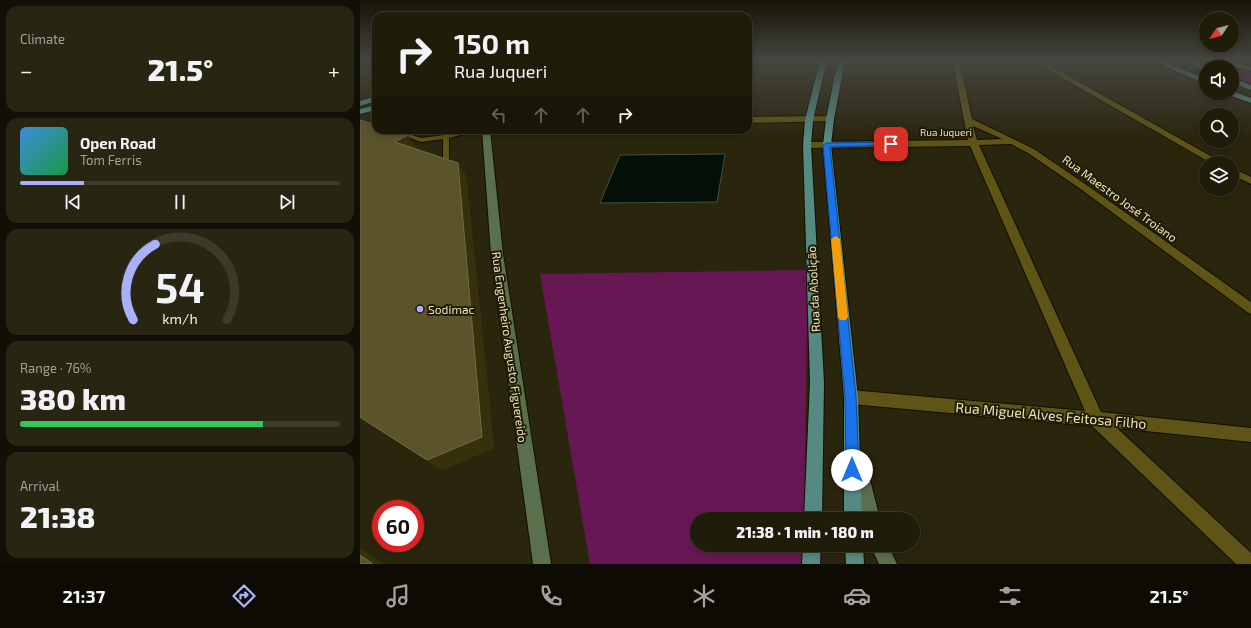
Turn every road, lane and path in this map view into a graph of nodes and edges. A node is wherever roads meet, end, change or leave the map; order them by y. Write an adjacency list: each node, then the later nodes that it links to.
1 (817, 86): 12 (main road, Rua da Abolição)
2 (837, 86): 13 (main road)
3 (961, 86): 14 (street)
4 (1081, 86): 23 (street)
5 (1239, 96): 7 (main road)
6 (372, 100): 8 (main road)
7 (1251, 101)
8 (360, 104)
9 (372, 108): 10 (main road)
10 (360, 112)
11 (752, 120): 12 (street)
12 (809, 120): 13 (street); 21 (main road, Rua da Abolição)
13 (830, 120): 22 (main road)
14 (968, 120): 19 (street, Rua Maestro José Troiano); 20 (street)
15 (403, 134): 16 (lane)
16 (446, 134)
17 (448, 134): 24 (lane)
18 (486, 134): 38 (main road, Rua Engenheiro Augusto Figuereido)
19 (1013, 141): 20 (street, Rua Juqueri); 27 (street, Rua Maestro José Troiano)
20 (973, 143): 22 (street, Rua Juqueri); 29 (street)
21 (807, 145): 22 (street, Rua Juqueri); 32 (main road, Rua da Abolição)
22 (827, 145): 28 (main road)
23 (1205, 156)
24 (446, 160)
25 (1239, 175): 26 (street)
26 (1251, 182)
27 (1251, 309)
28 (850, 397): 29 (street, Rua Miguel Alves Feitosa Filho); 31 (main road)
29 (1096, 419): 30 (street, Rua Miguel Alves Feitosa Filho); 42 (street)
30 (1251, 435)
31 (852, 438): 33 (main road); 34 (main road)
32 (813, 512)
33 (853, 512)
34 (870, 512)
35 (812, 552): 39 (main road)
36 (854, 552): 40 (main road)
37 (882, 552): 41 (main road)
38 (542, 564)
39 (811, 564)
40 (855, 564)
41 (888, 564)
42 (1249, 564)

